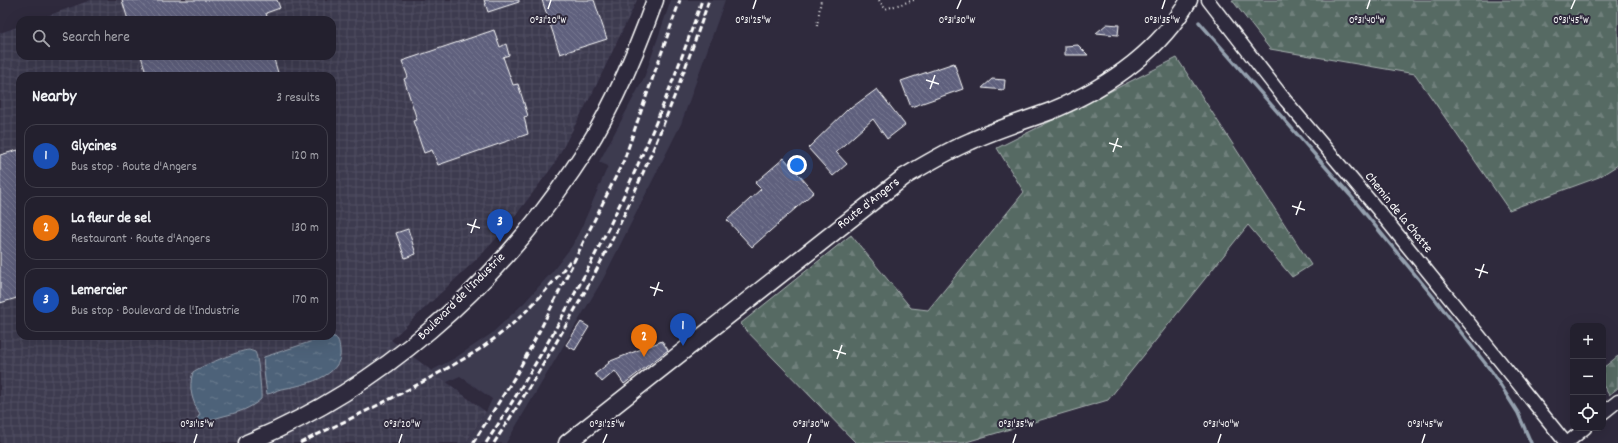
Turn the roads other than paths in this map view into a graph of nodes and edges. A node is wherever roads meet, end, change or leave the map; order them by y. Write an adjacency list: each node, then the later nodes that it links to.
1 (655, 0): 7 (street, Boulevard de l'Industrie)
2 (1189, 0): 8 (street, Route d'Angers)
3 (1208, 0): 9 (street, Chemin de la Chatte)
4 (1618, 401): 5 (street)
5 (1606, 411)
6 (1581, 431): 9 (street)
7 (247, 443)
8 (567, 443)
9 (1567, 443)

